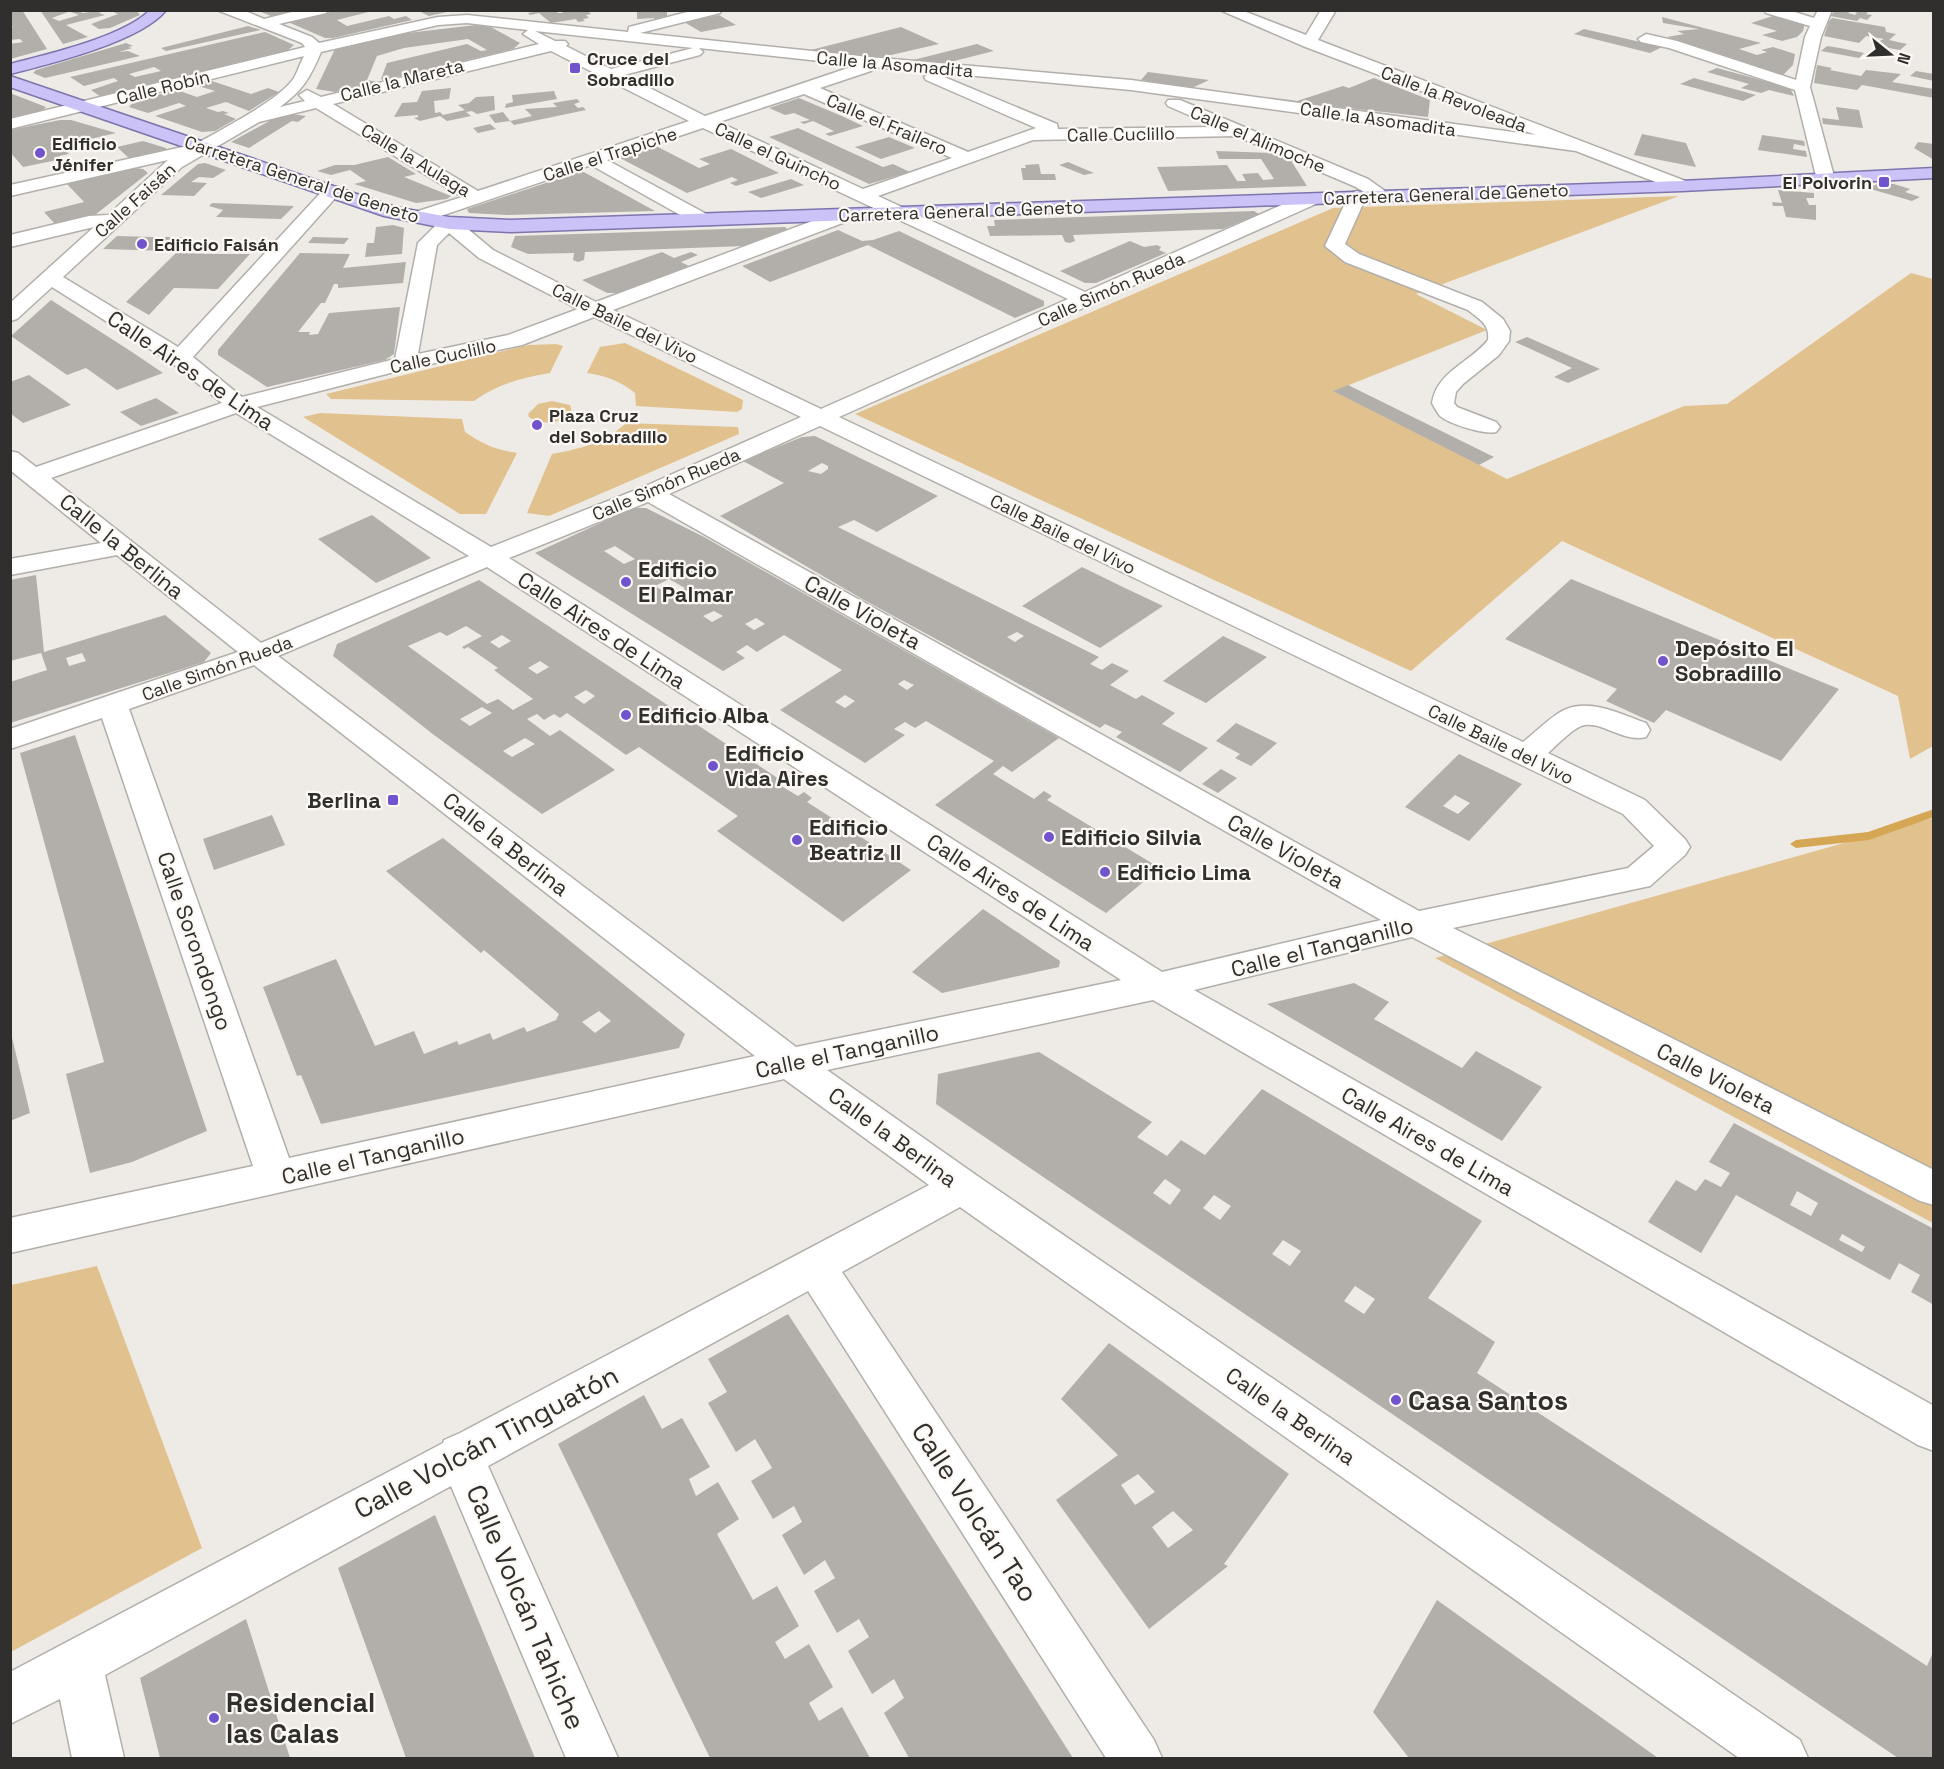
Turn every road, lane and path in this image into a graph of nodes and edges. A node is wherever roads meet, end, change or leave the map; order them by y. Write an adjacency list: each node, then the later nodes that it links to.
1 (159, 10): 20 (main road)
2 (224, 10): 11 (street)
3 (321, 10): 11 (street)
4 (715, 10): 12 (street)
5 (1227, 10): 14 (street, Calle la Revoleada)
6 (1329, 10): 14 (street)
7 (1771, 10): 10 (street)
8 (474, 14): 9 (street, Calle la Asomadita); 17 (street, Calle la Asomadita)
9 (501, 16): 12 (street, Calle la Asomadita); 15 (street, Calle el Guincho)
10 (1822, 17): 24 (street)
11 (264, 23): 17 (street)
12 (612, 36): 15 (street, Calle la Mareta); 16 (street, Calle la Asomadita)
13 (1646, 39): 24 (street)
14 (1308, 43): 28 (street, Calle la Revoleada)
15 (553, 45): 21 (street, Calle el Guincho); 27 (street, Calle la Mareta)
16 (716, 47): 18 (street, Calle la Asomadita); 21 (street)
17 (315, 48): 26 (street, Calle Faisán); 29 (street, Calle Robín)
18 (869, 62): 19 (street, Calle la Asomadita); 25 (street, Calle el Trapiche)
19 (904, 66): 23 (street, Calle la Asomadita); 35 (street, Calle Cuclillo)
20 (10, 69)
21 (610, 74): 31 (street, Calle el Guincho)
22 (10, 81): 29 (main road, Carretera General de Geneto)
23 (1131, 85): 33 (street, Calle la Asomadita); 34 (street, Calle el Alimoche)
24 (1802, 87): 41 (street)
25 (805, 88): 31 (street, Calle el Trapiche); 39 (street, Calle el Frailero)
26 (291, 91): 27 (street, Calle la Aulaga); 30 (street, Calle Faisán)
27 (318, 101): 30 (street, Calle la Mareta); 48 (street, Calle la Aulaga)
28 (1462, 102): 33 (street); 36 (street, Calle la Revoleada)
29 (86, 106): 32 (street, Calle Robín); 37 (main road, Carretera General de Geneto)
30 (253, 118): 37 (street, Calle Faisán)
31 (706, 123): 38 (street, Calle el Trapiche); 45 (street, Calle el Guincho)
32 (10, 124)
33 (1455, 130): 36 (street, Calle la Asomadita)
34 (1245, 132): 35 (street, Calle Cuclillo); 46 (street, Calle el Alimoche)
35 (1034, 135): 39 (street, Calle Cuclillo)
36 (1575, 146): 42 (street, Calle la Revoleada)
37 (203, 147): 43 (street); 44 (main road, Carretera General de Geneto); 53 (street, Calle Faisán)
38 (592, 159): 48 (street, Calle el Trapiche); 54 (street)
39 (969, 159): 45 (street, Calle Cuclillo)
40 (1934, 173): 41 (main road, Carretera General de Geneto)
41 (1826, 180): 42 (main road, Carretera General de Geneto)
42 (1682, 186): 46 (main road, Carretera General de Geneto)
43 (13, 187)
44 (332, 191): 52 (main road, Carretera General de Geneto); 61 (street)
45 (864, 195): 50 (street, Calle el Guincho)
46 (1383, 196): 47 (main road, Carretera General de Geneto)
47 (1357, 197): 49 (main road, Carretera General de Geneto); 65 (street)
48 (477, 198): 52 (street, Calle el Trapiche)
49 (1311, 198): 50 (main road, Carretera General de Geneto); 58 (street, Calle Simón Rueda)
50 (898, 212): 51 (main road, Carretera General de Geneto); 58 (street, Calle el Guincho)
51 (846, 215): 54 (main road, Carretera General de Geneto); 59 (street, Calle Cuclillo)
52 (417, 218): 55 (main road, Carretera General de Geneto)
53 (111, 221): 56 (street); 57 (street, Calle Faisán)
54 (705, 221): 55 (main road, Carretera General de Geneto)
55 (449, 223): 59 (street, Calle Baile del Vivo); 62 (street)
56 (10, 241)
57 (51, 278): 60 (street, Calle Faisán); 61 (street, Calle Aires de Lima)
58 (1086, 300): 64 (street, Calle Simón Rueda)
59 (596, 310): 62 (street, Calle Cuclillo); 64 (street, Calle Baile del Vivo)
60 (10, 315)
61 (180, 358): 63 (street, Calle Aires de Lima)
62 (405, 363): 63 (street, Calle Cuclillo)
63 (238, 405): 66 (street, Calle Cuclillo); 69 (street, Calle Aires de Lima)
64 (820, 418): 67 (street, Calle Simón Rueda); 75 (street, Calle Baile del Vivo)
65 (1488, 427)
66 (22, 467): 68 (street, Calle la Berlina)
67 (650, 493): 69 (street, Calle Simón Rueda); 77 (street, Calle Violeta)
68 (121, 547): 70 (street); 71 (street, Calle la Berlina)
69 (489, 557): 71 (street, Calle Simón Rueda); 78 (street, Calle Aires de Lima)
70 (10, 567)
71 (258, 654): 72 (street, Calle Simón Rueda); 79 (street, Calle la Berlina)
72 (113, 706): 74 (street, Calle Simón Rueda); 80 (street, Calle Sorondongo)
73 (1635, 730): 75 (street)
74 (10, 740)
75 (1525, 756): 76 (street, Calle Baile del Vivo)
76 (1674, 847): 77 (street, Calle el Tanganillo)
77 (1415, 924): 78 (street, Calle el Tanganillo); 82 (street, Calle Violeta)
78 (1157, 986): 79 (street, Calle el Tanganillo); 85 (street, Calle Aires de Lima)
79 (790, 1063): 80 (street, Calle el Tanganillo); 81 (street, Calle la Berlina)
80 (276, 1177): 83 (street, Calle el Tanganillo)
81 (962, 1187): 84 (street, Calle Volcán Tinguatón); 92 (street, Calle la Berlina)
82 (1934, 1189)
83 (10, 1236)
84 (814, 1265): 86 (street, Calle Volcán Tinguatón); 91 (street, Calle Volcán Tao)
85 (1934, 1430)
86 (460, 1455): 87 (street, Calle Volcán Tinguatón); 90 (street, Calle Volcán Tahiche)
87 (77, 1662): 88 (street, Calle Volcán Tinguatón); 89 (street)
88 (10, 1698)
89 (98, 1758)
90 (592, 1758)
91 (1136, 1758)
92 (1782, 1758)

